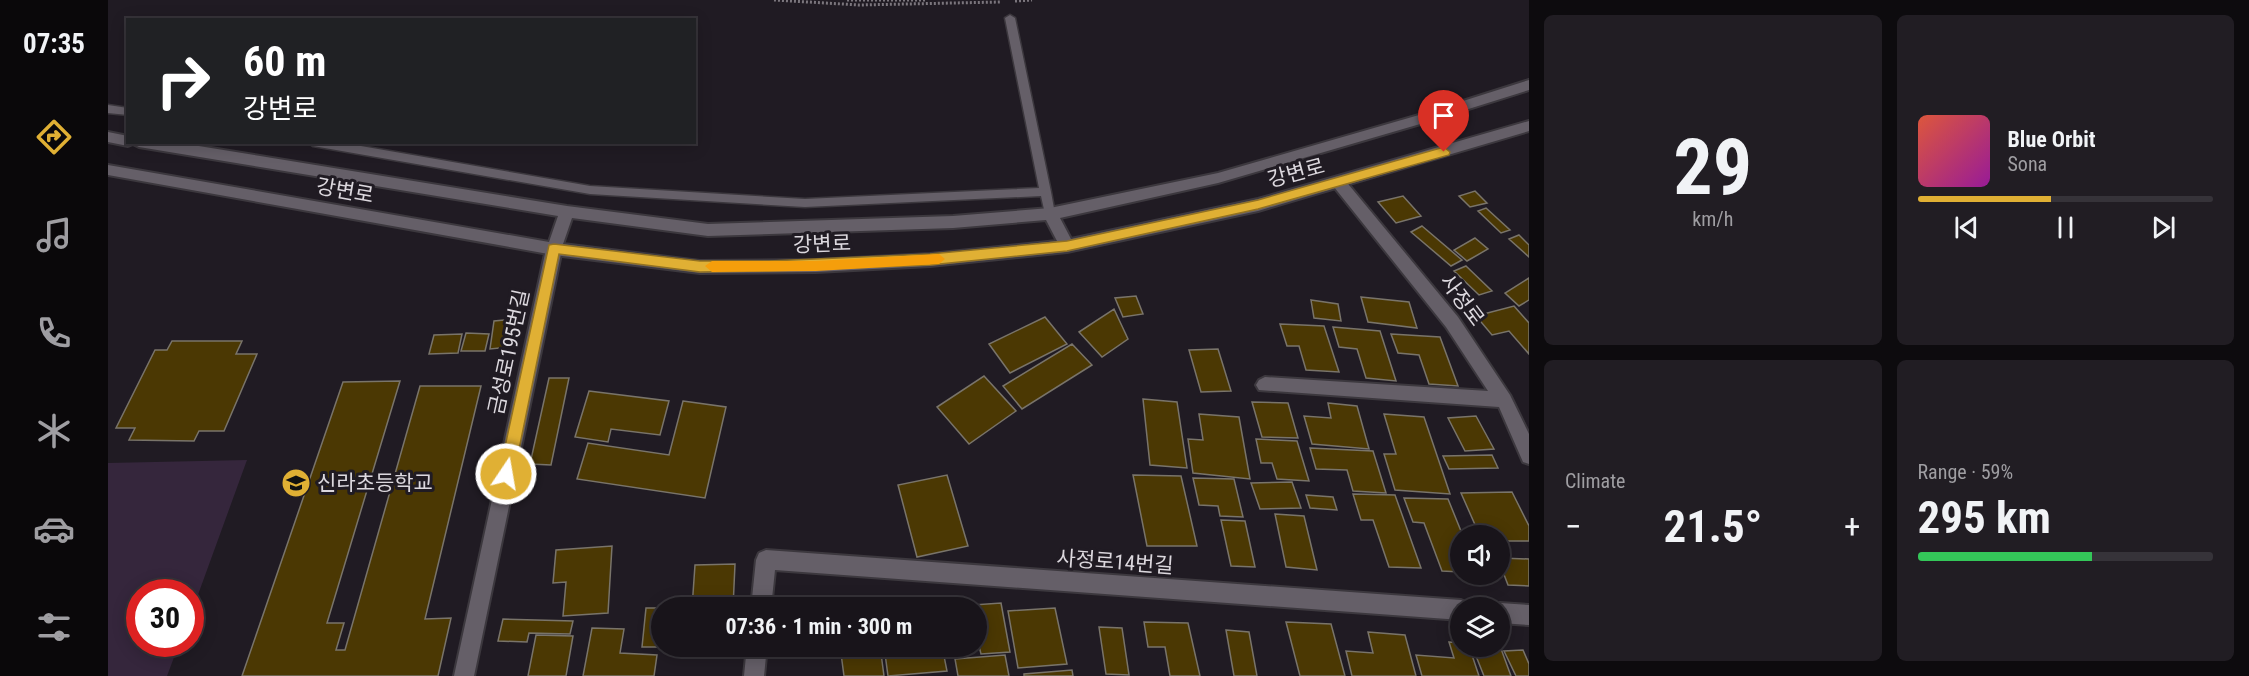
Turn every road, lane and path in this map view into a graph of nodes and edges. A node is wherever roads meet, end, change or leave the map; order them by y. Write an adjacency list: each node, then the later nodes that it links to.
1 (774, 0): 4 (path)
2 (846, 0): 3 (path)
3 (926, 0)
4 (1032, 0)
5 (1010, 18): 16 (lane)
6 (1529, 85): 18 (street, 강변로)
7 (108, 109): 8 (lane)
8 (126, 112)
9 (1529, 126): 15 (street, 강변로)
10 (108, 137): 11 (street)
11 (126, 141)
12 (151, 144): 17 (street, 강변로)
13 (325, 144): 16 (lane)
14 (108, 170): 20 (street, 강변로)
15 (1339, 183): 19 (street, 강변로); 22 (street, 사정로)
16 (1046, 192): 18 (lane)
17 (567, 212): 18 (street, 강변로); 20 (street, 금성로195번길)
18 (1050, 214): 19 (street)
19 (1067, 246): 20 (street, 강변로)
20 (554, 249): 29 (street, 금성로195번길)
21 (1265, 385): 22 (street)
22 (1504, 400): 23 (street, 사정로)
23 (1529, 456)
24 (762, 597): 25 (street, 사정로14번길)
25 (1450, 609)
26 (1510, 614): 27 (street)
27 (1529, 615)
28 (756, 657): 30 (street)
29 (464, 676)
30 (754, 676)

